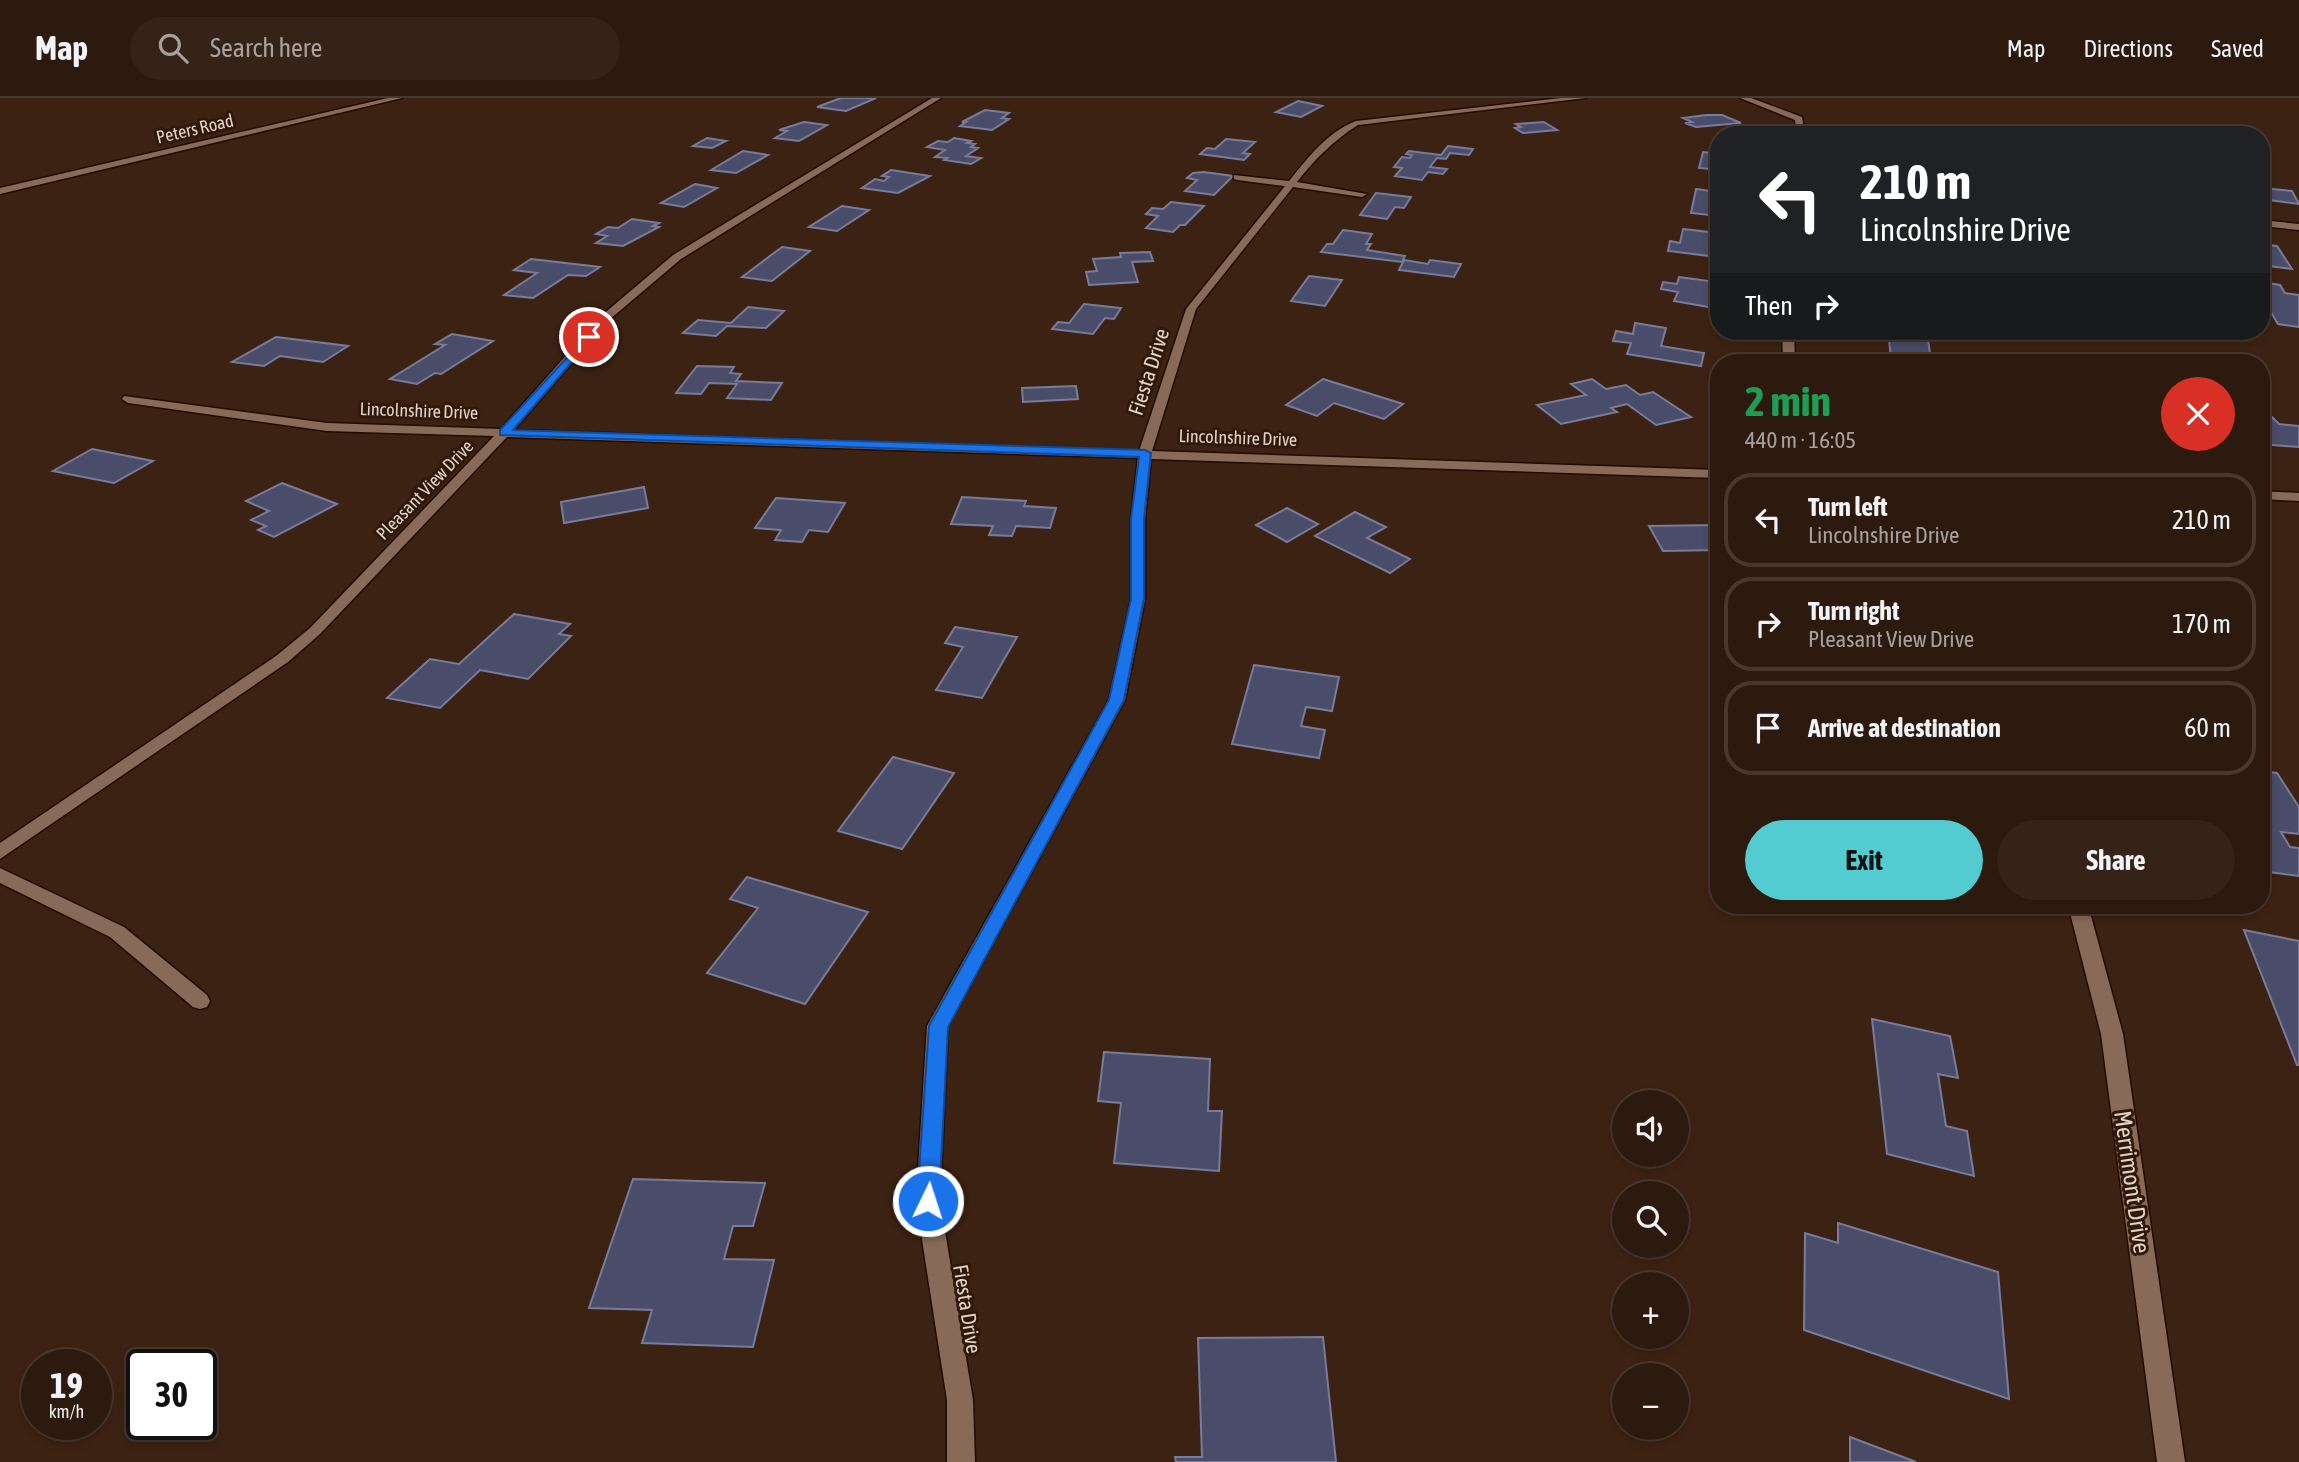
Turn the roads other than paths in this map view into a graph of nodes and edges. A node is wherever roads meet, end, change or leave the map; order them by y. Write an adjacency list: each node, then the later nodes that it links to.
1 (398, 98): 8 (street, Peters Road)
2 (937, 98): 13 (street, Pleasant View Drive)
3 (1582, 98): 7 (street, Fiesta Drive)
4 (1744, 98): 5 (street)
5 (1799, 126)
6 (1237, 177): 7 (street)
7 (1293, 184): 9 (street); 14 (street, Fiesta Drive)
8 (0, 191)
9 (1362, 194)
10 (2270, 224): 11 (street)
11 (2299, 227)
12 (128, 399): 13 (street, Lincolnshire Drive)
13 (504, 433): 14 (street, Lincolnshire Drive); 18 (street, Pleasant View Drive)
14 (1145, 453): 15 (street, Lincolnshire Drive); 22 (street, Fiesta Drive)
15 (1710, 474)
16 (2270, 495): 17 (street)
17 (2299, 496)
18 (0, 852)
19 (0, 875): 21 (street)
20 (2080, 914): 23 (street, Merrimont Drive)
21 (200, 1000)
22 (961, 1462)
23 (2171, 1462)

